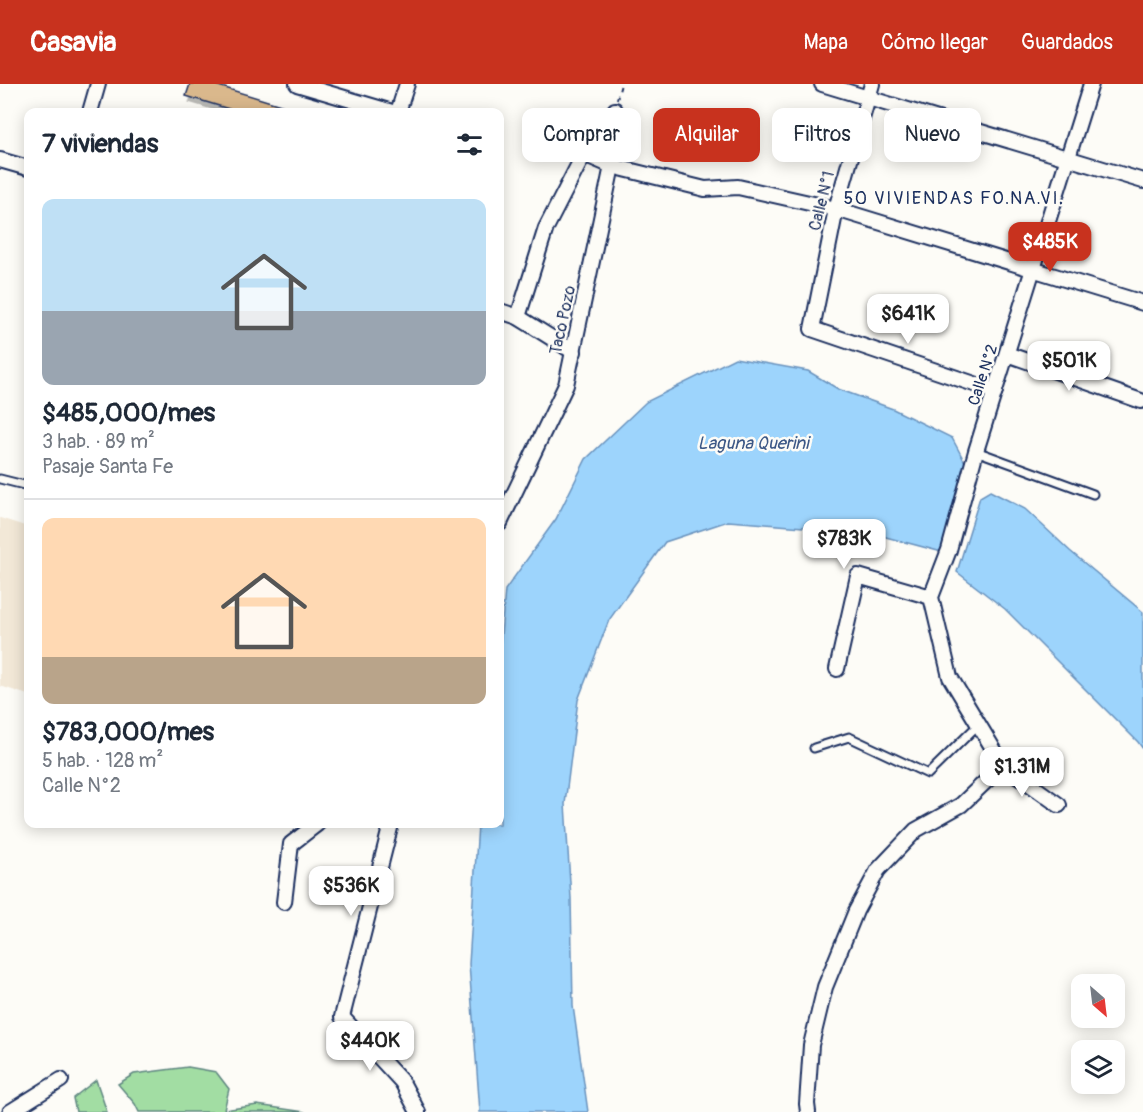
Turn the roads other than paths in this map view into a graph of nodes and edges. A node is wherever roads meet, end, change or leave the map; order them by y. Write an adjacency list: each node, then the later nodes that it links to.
1 (98, 84): 8 (street)
2 (297, 84): 9 (street)
3 (407, 84): 10 (street)
4 (822, 84): 7 (street)
5 (872, 84): 7 (street, Calle N°1)
6 (1091, 84): 11 (street, Calle N°2)
7 (868, 99): 11 (street); 17 (street, Calle N°1)
8 (91, 108)
9 (378, 108)
10 (399, 108)
11 (1069, 158): 16 (street); 18 (street, Calle N°2)
12 (0, 160): 15 (street)
13 (612, 162): 14 (street, Taco Pozo)
14 (612, 166): 17 (street); 21 (street); 22 (street, Taco Pozo)
15 (24, 167)
16 (1143, 180)
17 (836, 209): 18 (street); 24 (street, Calle N°1)
18 (1034, 271): 19 (street); 23 (street, Calle N°2)
19 (1143, 303)
20 (504, 312): 21 (street)
21 (518, 317): 22 (street)
22 (574, 352): 30 (street, Taco Pozo)
23 (1008, 354): 24 (street, Calle N°2); 25 (street)
24 (995, 391): 26 (street, Calle N°2)
25 (1141, 401)
26 (976, 451): 29 (lane); 31 (street, Calle N°2)
27 (0, 479): 28 (lane)
28 (24, 485)
29 (1093, 494)
30 (504, 515)
31 (931, 597): 32 (street); 33 (street)
32 (837, 669)
33 (979, 724): 34 (lane); 35 (street)
34 (813, 748)
35 (1003, 765): 36 (street); 43 (street)
36 (1059, 805)
37 (312, 828): 39 (street)
38 (390, 828): 42 (street)
39 (284, 902)
40 (61, 1080): 41 (street)
41 (10, 1112)
42 (418, 1112)
43 (808, 1112)

